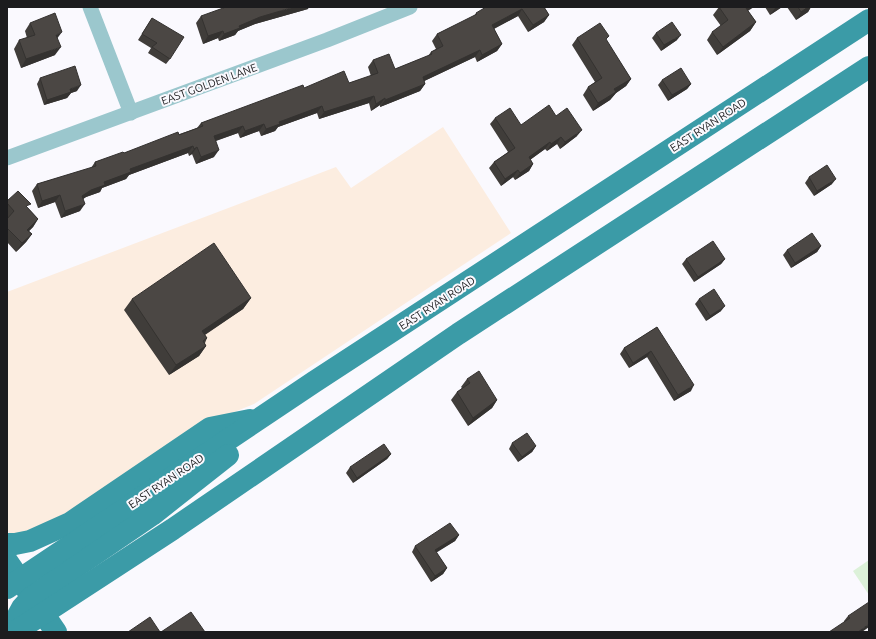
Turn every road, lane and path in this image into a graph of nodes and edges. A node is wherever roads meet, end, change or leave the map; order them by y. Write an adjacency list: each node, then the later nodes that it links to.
1 (90, 7): 5 (street)
2 (410, 7): 5 (street, EAST GOLDEN LANE)
3 (869, 20): 7 (main road, EAST RYAN ROAD)
4 (869, 67): 12 (main road)
5 (131, 113): 6 (street, EAST GOLDEN LANE)
6 (7, 158)
7 (279, 406): 8 (main road, EAST RYAN ROAD); 12 (main road)
8 (260, 418): 9 (main road); 11 (main road, EAST RYAN ROAD)
9 (7, 544)
10 (7, 561): 11 (main road)
11 (13, 583): 12 (main road)
12 (20, 617): 13 (main road)
13 (56, 632)

